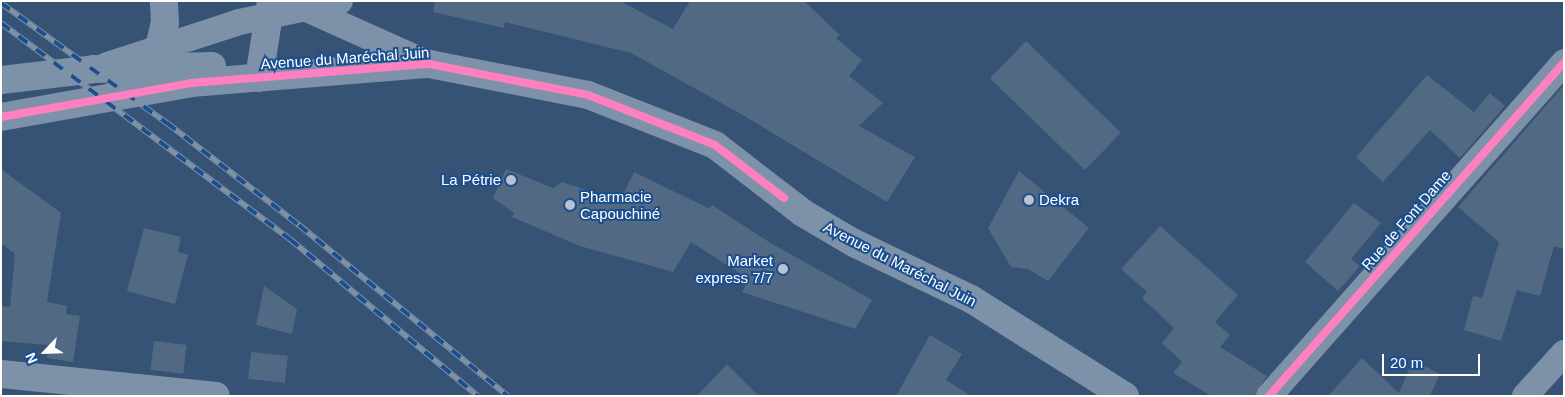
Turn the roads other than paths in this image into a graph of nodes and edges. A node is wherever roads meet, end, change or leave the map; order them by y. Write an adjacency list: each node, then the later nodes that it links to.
1 (164, 1): 4 (street)
2 (340, 1): 3 (street)
3 (283, 7): 4 (street); 6 (street); 8 (street)
4 (159, 48): 7 (street)
5 (1564, 62): 15 (street, Rue de Font Dame)
6 (429, 64): 8 (street, Avenue du Maréchal Juin); 14 (street, Avenue du Maréchal Juin)
7 (94, 70): 8 (street); 9 (street)
8 (259, 78): 10 (street, Avenue du Maréchal Juin)
9 (1, 80)
10 (1, 117)
11 (1564, 352): 16 (street)
12 (1, 374): 13 (street)
13 (216, 396)
14 (1125, 396)
15 (1269, 396)
16 (1525, 396)

